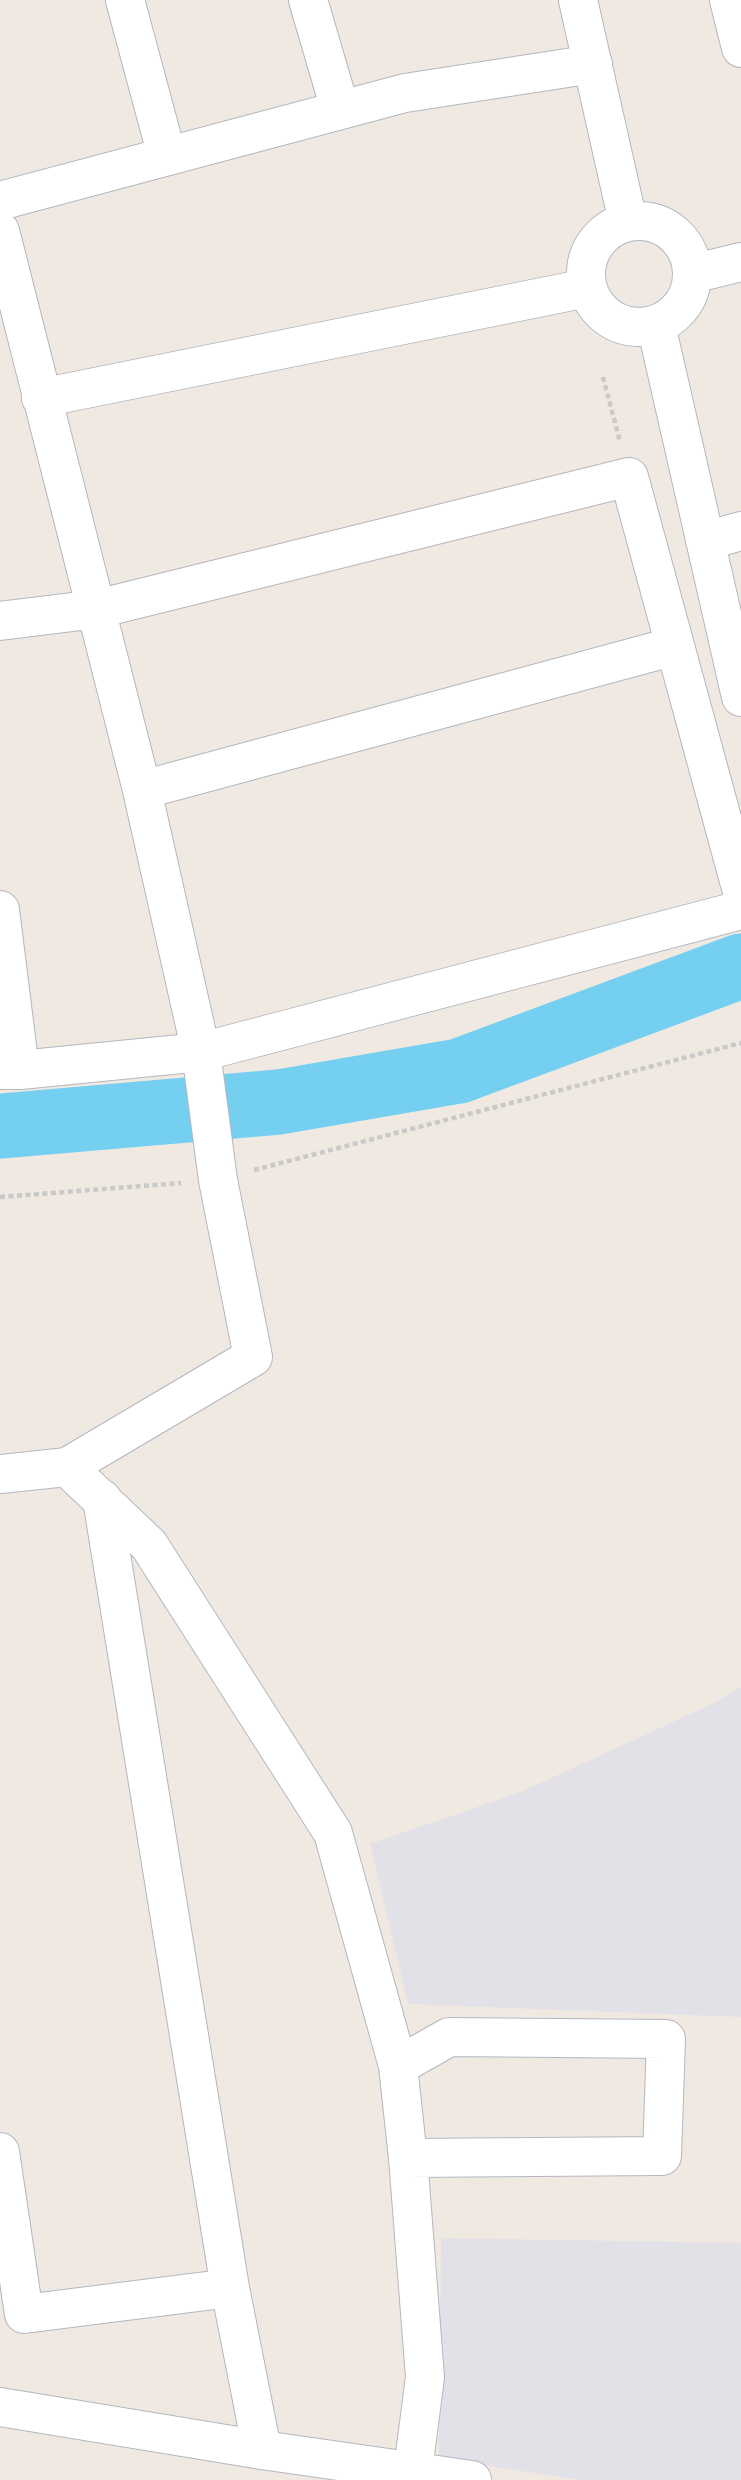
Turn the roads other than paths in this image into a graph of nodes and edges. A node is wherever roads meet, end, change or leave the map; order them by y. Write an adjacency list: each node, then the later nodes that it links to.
1 (125, 0): 8 (street)
2 (308, 0): 7 (street)
3 (578, 0): 6 (street)
4 (729, 0): 5 (street)
5 (741, 48)
6 (593, 64): 7 (street); 10 (street)
7 (340, 109): 8 (street)
8 (167, 156): 9 (street)
9 (0, 201)
10 (628, 222): 13 (street); 14 (street)
11 (0, 231): 16 (street)
12 (741, 262): 13 (street)
13 (692, 274): 15 (street)
14 (587, 288): 15 (street); 16 (street)
15 (656, 325): 17 (street)
16 (41, 398): 18 (street)
17 (723, 536): 21 (street)
18 (97, 609): 19 (street); 20 (street); 22 (street)
19 (0, 621)
20 (676, 646): 22 (street); 23 (street)
21 (741, 697)
22 (142, 790): 26 (street)
23 (741, 888)
24 (0, 910): 27 (street)
25 (741, 910): 26 (street)
26 (203, 1061): 27 (street); 28 (street)
27 (10, 1070)
28 (67, 1467): 29 (street); 30 (street)
29 (0, 1474)
30 (102, 1499): 31 (street); 34 (street)
31 (398, 2066): 33 (street); 33 (street)
32 (0, 2152): 34 (street)
33 (408, 2158): 37 (street)
34 (230, 2288): 36 (street)
35 (0, 2407): 36 (street)
36 (262, 2450): 37 (street)
37 (413, 2470): 38 (street)
38 (472, 2480)

